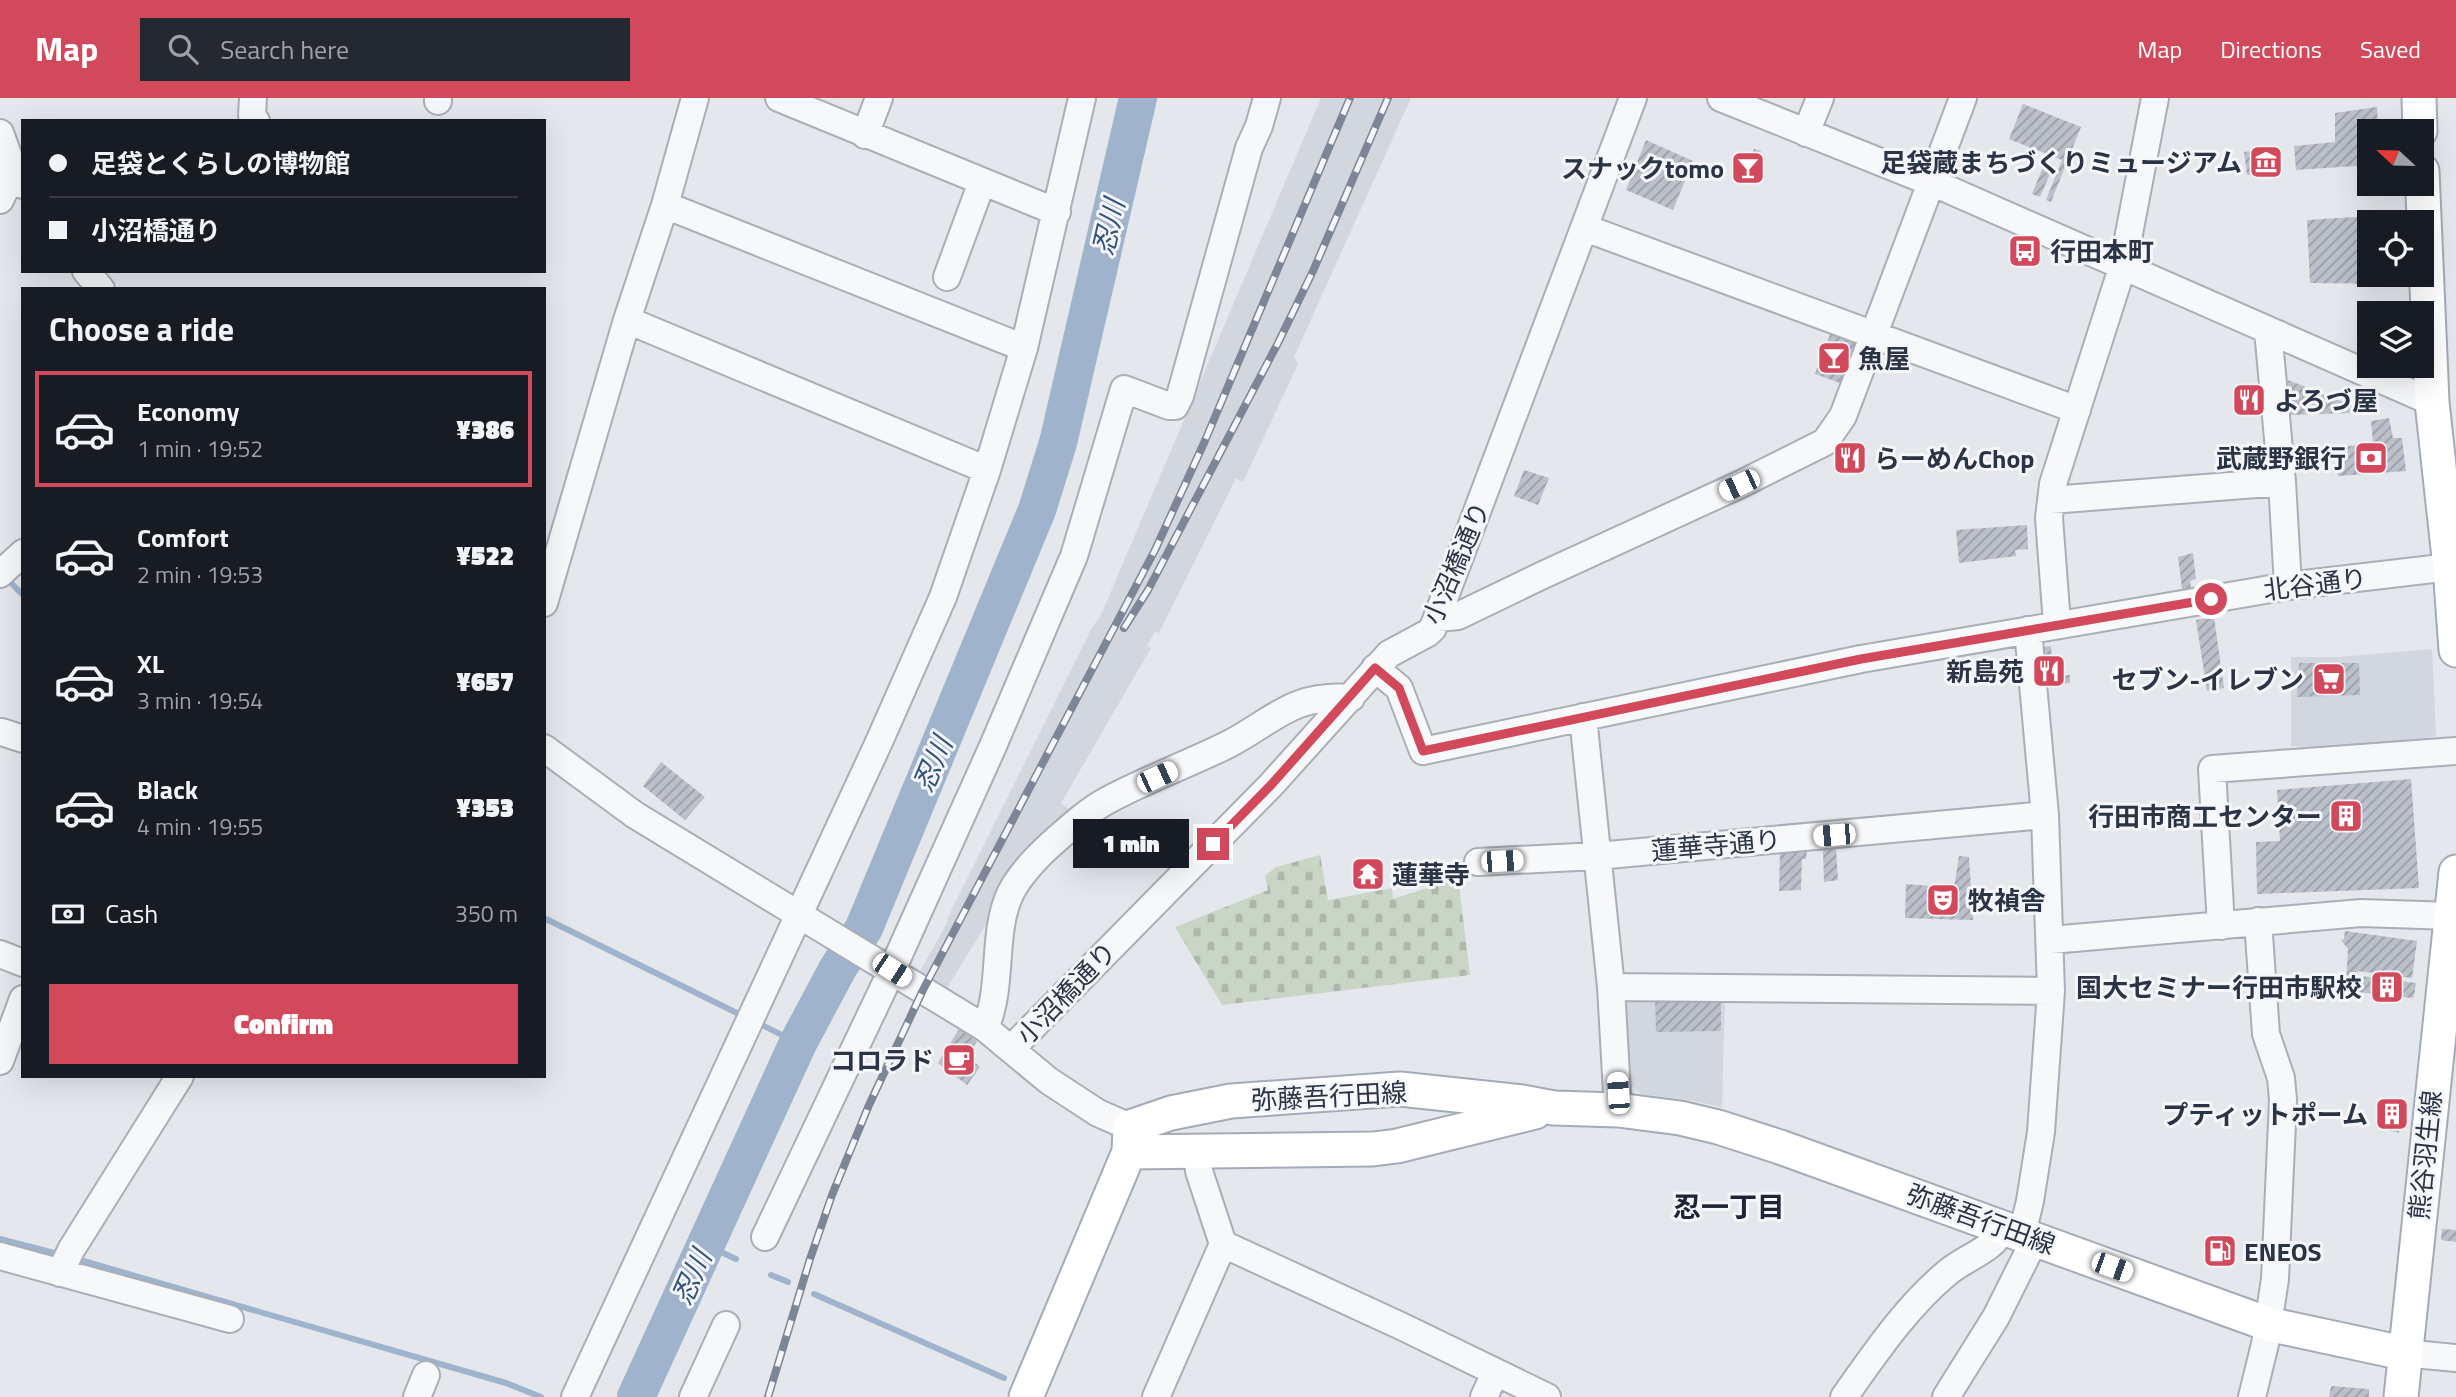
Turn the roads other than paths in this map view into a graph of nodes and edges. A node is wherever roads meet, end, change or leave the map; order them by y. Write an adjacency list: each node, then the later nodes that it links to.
1 (253, 98): 13 (street)
2 (695, 98): 23 (street)
3 (779, 98): 17 (street)
4 (879, 98): 17 (street)
5 (1082, 98): 24 (street)
6 (1267, 98): 64 (street)
7 (1633, 98): 25 (street, 小沼橋通り)
8 (1721, 98): 16 (street)
9 (1820, 98): 16 (street)
10 (1963, 98): 20 (street)
11 (2155, 98): 26 (street)
12 (2419, 98): 14 (main road)
13 (254, 119)
14 (2420, 119)
15 (0, 133): 18 (street)
16 (1806, 133): 20 (street)
17 (865, 135): 19 (street)
18 (18, 178): 22 (street)
19 (982, 182): 24 (street); 28 (street)
20 (1931, 183): 26 (street); 32 (street)
21 (2424, 196): 34 (main road)
22 (0, 201)
23 (665, 205): 30 (street); 33 (street)
24 (1057, 212): 33 (street)
25 (1585, 228): 32 (street); 44 (street, 小沼橋通り)
26 (2123, 265): 31 (street); 35 (street)
27 (88, 273): 29 (street)
28 (947, 277)
29 (99, 287)
30 (627, 320): 36 (street); 43 (street)
31 (2268, 330): 34 (street); 37 (street)
32 (1874, 334): 35 (street); 44 (street)
33 (1024, 348): 36 (street)
34 (2444, 406): 40 (main road)
35 (2077, 410): 38 (street)
36 (987, 470): 57 (street)
37 (2282, 482): 38 (street); 42 (street)
38 (2051, 500): 45 (street)
39 (21, 555): 41 (street)
40 (2450, 567): 42 (street, 北谷通り); 47 (main road)
41 (0, 574)
42 (2288, 586): 45 (street, 北谷通り)
43 (546, 596)
44 (1438, 618): 48 (street, 小沼橋通り)
45 (2057, 624): 46 (street, 北谷通り)
46 (2028, 630): 50 (street, 北谷通り); 53 (street)
47 (2456, 650)
48 (1375, 668): 49 (street, 小沼橋通り); 50 (street, 北谷通り)
49 (1351, 698): 68 (street); 69 (street, 小沼橋通り)
50 (1583, 717): 54 (street)
51 (546, 749): 57 (street)
52 (2456, 751): 60 (street)
53 (2045, 815): 54 (street, 蓮華寺通り); 61 (street)
54 (1597, 856): 55 (street, 蓮華寺通り); 65 (street)
55 (1478, 862)
56 (2456, 872): 59 (main road, 熊谷羽生線)
57 (802, 915): 64 (street); 87 (street)
58 (2258, 921): 59 (street); 60 (street); 82 (street)
59 (2453, 924): 84 (main road, 熊谷羽生線)
60 (2221, 926): 61 (street)
61 (2051, 940): 66 (street)
62 (0, 954): 63 (street)
63 (21, 962)
64 (889, 968): 68 (street); 77 (street)
65 (1611, 987): 66 (street); 73 (street)
66 (2052, 991): 76 (street)
67 (21, 1004): 70 (street)
68 (985, 1028): 69 (street)
69 (1011, 1049): 74 (street)
70 (0, 1061)
71 (179, 1078): 80 (street)
72 (1554, 1108): 73 (main road, 弥藤吾行田線); 74 (main road, 弥藤吾行田線); 75 (main road, 弥藤吾行田線)
73 (1618, 1110): 76 (main road, 弥藤吾行田線)
74 (1130, 1139): 75 (main road, 弥藤吾行田線); 89 (main road)
75 (1197, 1152): 78 (street)
76 (2020, 1233): 82 (main road, 弥藤吾行田線); 92 (street); 93 (street)
77 (765, 1237)
78 (1223, 1244): 86 (street); 90 (street)
79 (0, 1256): 80 (street)
80 (60, 1273): 81 (street)
81 (230, 1319)
82 (2268, 1324): 84 (main road, 弥藤吾行田線); 94 (street)
83 (726, 1325): 88 (street)
84 (2403, 1353): 85 (street); 95 (main road, 熊谷羽生線)
85 (2456, 1359)
86 (1490, 1385): 91 (street)
87 (575, 1397)
88 (693, 1397)
89 (1026, 1397)
90 (1156, 1397)
91 (1547, 1397)
92 (1844, 1397)
93 (1946, 1397)
94 (2252, 1397)
95 (2400, 1397)

